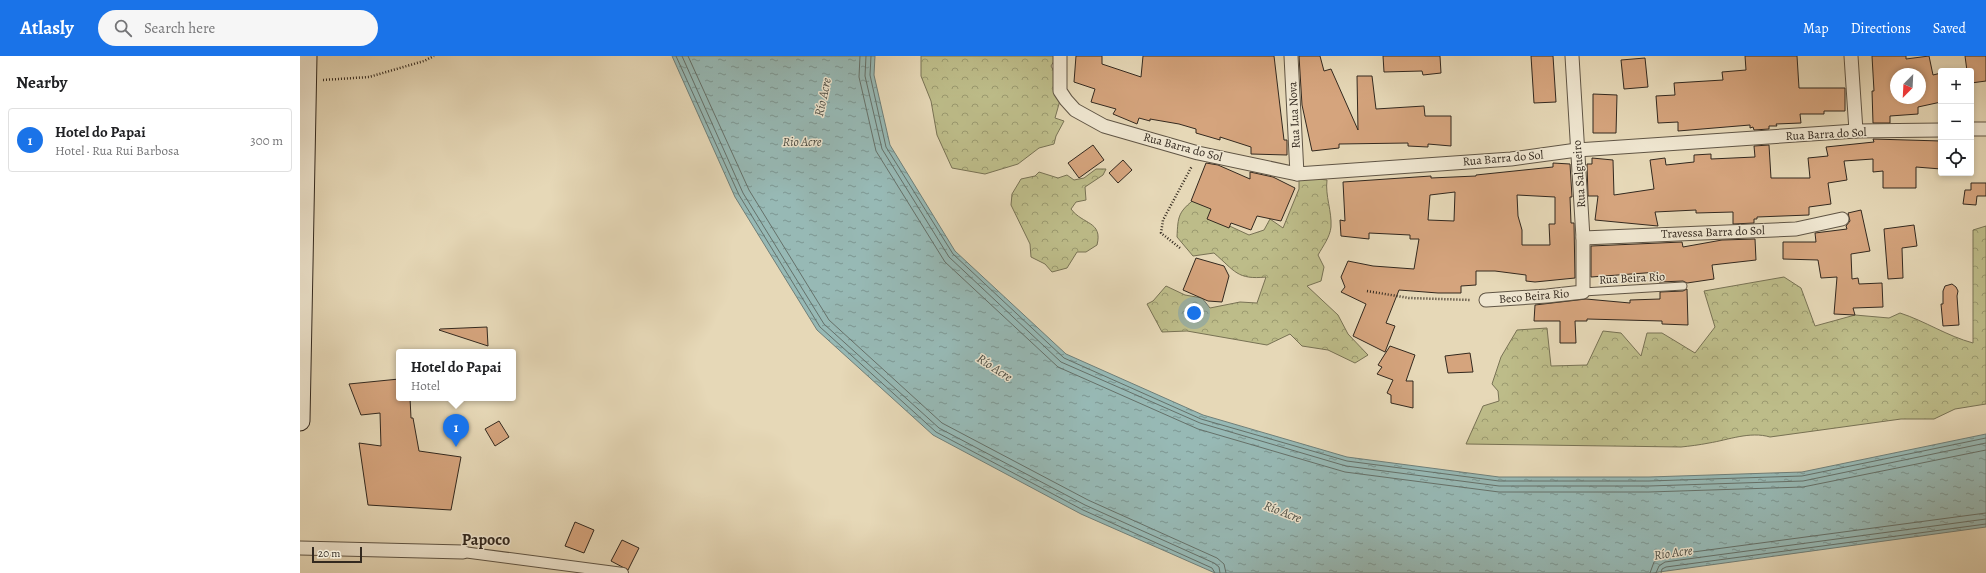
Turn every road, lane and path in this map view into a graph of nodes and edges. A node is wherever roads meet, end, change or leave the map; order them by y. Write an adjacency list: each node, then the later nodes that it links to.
1 (307, 56): 7 (main road)
2 (434, 56): 7 (path)
3 (1060, 56): 13 (street, Rua Barra do Sol)
4 (1291, 56): 14 (street, Rua Lua Nova)
5 (1572, 56): 12 (street, Rua Salgueiro)
6 (1851, 56): 11 (street)
7 (307, 81): 22 (main road)
8 (1974, 129): 9 (street)
9 (1986, 129)
10 (1938, 130): 11 (street, Rua Barra do Sol)
11 (1856, 131): 12 (street, Rua Barra do Sol)
12 (1577, 150): 14 (street, Rua Barra do Sol); 16 (street, Rua Salgueiro)
13 (1198, 153): 14 (street, Rua Barra do Sol); 17 (path)
14 (1297, 174)
15 (1842, 219): 16 (street, Travessa Barra do Sol)
16 (1583, 238): 20 (street, Rua Salgueiro)
17 (1180, 248)
18 (1683, 286): 20 (lane, Rua Beira Rio)
19 (1367, 291): 21 (path)
20 (1583, 292): 21 (street, Beco Beira Rio)
21 (1486, 300)
22 (300, 421)
23 (300, 548): 24 (street)
24 (463, 552): 25 (street)
25 (623, 573)

